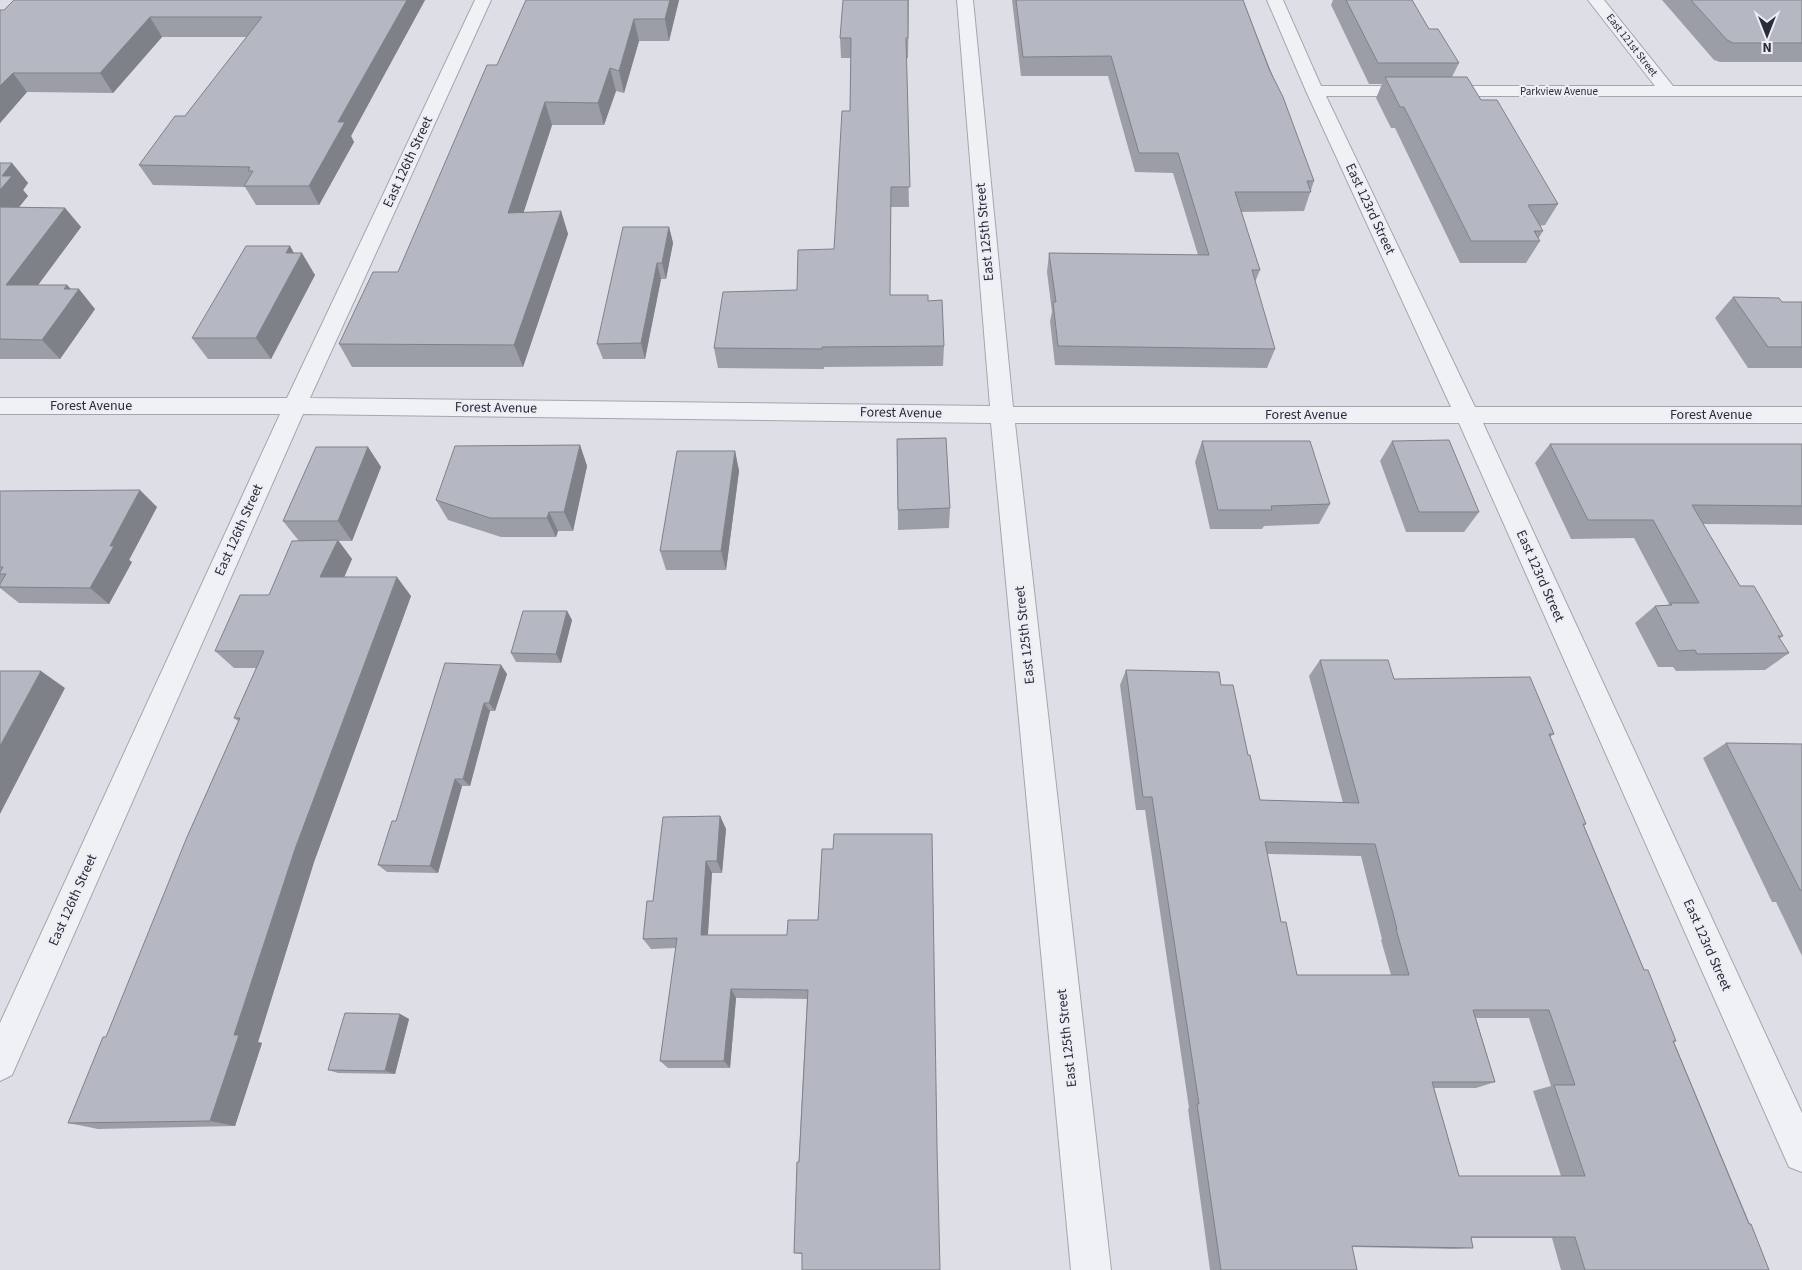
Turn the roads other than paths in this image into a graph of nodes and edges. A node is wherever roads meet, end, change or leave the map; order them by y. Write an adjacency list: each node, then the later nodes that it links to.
1 (483, 0): 9 (street, East 126th Street)
2 (965, 0): 10 (street, East 125th Street)
3 (1275, 0): 5 (street, East 123rd Street)
4 (1596, 0): 6 (street, East 121st Street)
5 (1315, 91): 6 (street, Parkview Avenue); 11 (street, East 123rd Street)
6 (1668, 91): 7 (street, Parkview Avenue)
7 (1802, 91)
8 (0, 406): 9 (street, Forest Avenue)
9 (295, 406): 10 (street, Forest Avenue); 13 (street, East 126th Street)
10 (1002, 415): 11 (street, Forest Avenue); 15 (street, East 125th Street)
11 (1467, 415): 12 (street, Forest Avenue); 14 (street, East 123rd Street)
12 (1802, 415)
13 (0, 1063)
14 (1802, 1154)
15 (1091, 1270)

